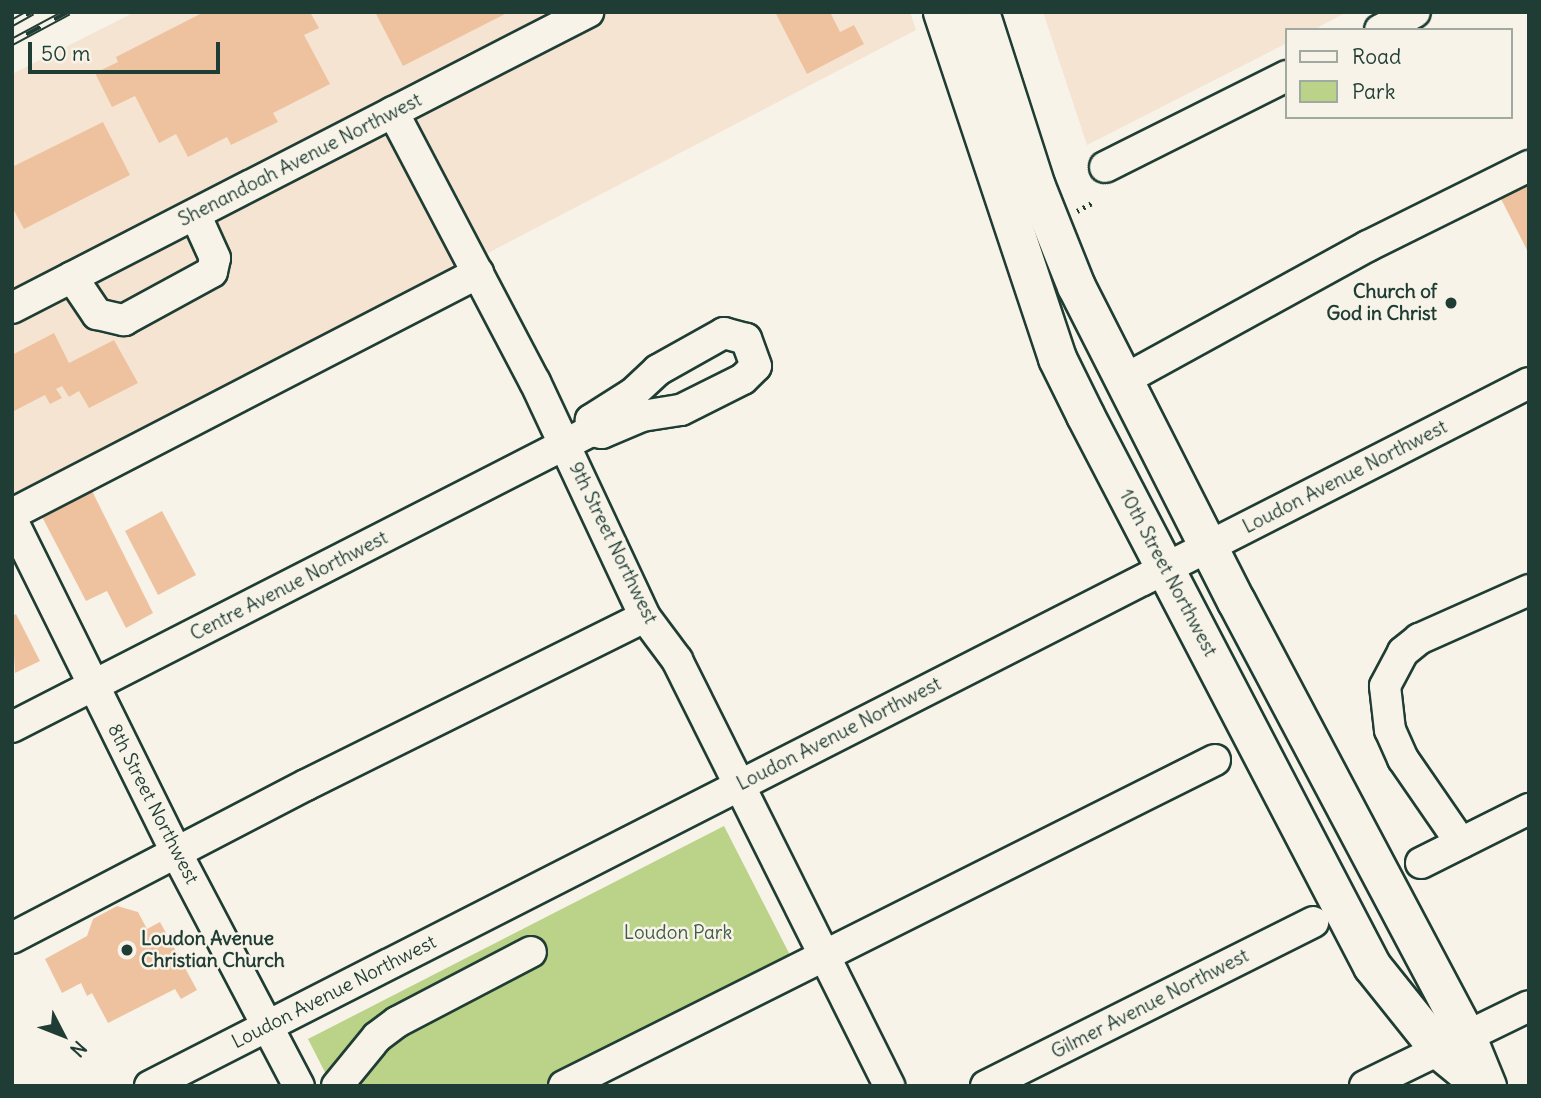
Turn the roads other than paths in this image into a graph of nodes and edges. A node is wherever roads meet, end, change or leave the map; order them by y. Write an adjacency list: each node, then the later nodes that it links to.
1 (588, 12): 7 (street, Shenandoah Avenue Northwest)
2 (942, 12): 22 (main road, 10th Street Northwest)
3 (980, 12): 14 (main road, 10th Street Northwest)
4 (1415, 12): 5 (street)
5 (1384, 28)
6 (1286, 76): 9 (street)
7 (393, 112): 10 (street, Shenandoah Avenue Northwest); 11 (street, 9th Street Northwest)
8 (1529, 166): 14 (street)
9 (1105, 167)
10 (195, 214): 12 (street, Shenandoah Avenue Northwest); 12 (street)
11 (478, 273): 18 (street, 9th Street Northwest); 19 (street)
12 (72, 277): 13 (street, Shenandoah Avenue Northwest)
13 (12, 308)
14 (1125, 380): 21 (main road, 10th Street Northwest)
15 (1529, 383): 21 (street, Loudon Avenue Northwest)
16 (645, 384): 17 (street); 17 (street); 18 (street)
17 (659, 413): 18 (street)
18 (579, 438): 24 (street, 9th Street Northwest); 25 (street, Centre Avenue Northwest)
19 (12, 514)
20 (12, 520): 25 (street, 8th Street Northwest)
21 (1209, 545): 22 (street, Loudon Avenue Northwest); 39 (main road, 10th Street Northwest)
22 (1164, 569): 28 (street, Loudon Avenue Northwest); 39 (main road, 10th Street Northwest)
23 (1529, 590): 30 (street)
24 (645, 617): 28 (street, 9th Street Northwest); 31 (street)
25 (93, 685): 26 (street, Centre Avenue Northwest); 31 (street, 8th Street Northwest)
26 (12, 727)
27 (1215, 760): 36 (street)
28 (739, 784): 36 (street, 9th Street Northwest); 38 (street, Loudon Avenue Northwest)
29 (1529, 809): 30 (street)
30 (1461, 843): 32 (street)
31 (177, 854): 34 (street); 38 (street, 8th Street Northwest)
32 (1421, 863)
33 (1313, 922): 45 (street, Gilmer Avenue Northwest)
34 (12, 938)
35 (531, 952): 42 (street)
36 (822, 955): 43 (street); 44 (street, 9th Street Northwest)
37 (1529, 1006): 39 (street)
38 (268, 1025): 40 (street, Loudon Avenue Northwest); 41 (street, 8th Street Northwest)
39 (1454, 1044): 46 (street); 47 (main road, 10th Street Northwest)
40 (150, 1086)
41 (299, 1086)
42 (337, 1086)
43 (564, 1086)
44 (890, 1086)
45 (986, 1086)
46 (1365, 1086)
47 (1485, 1086)

